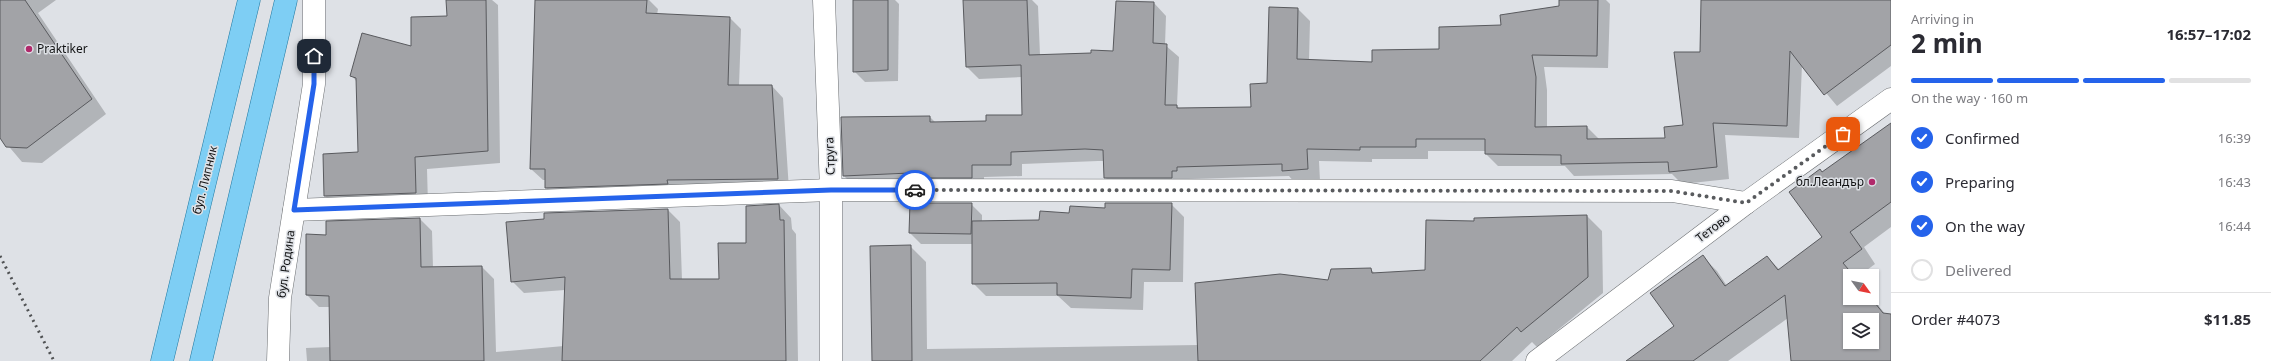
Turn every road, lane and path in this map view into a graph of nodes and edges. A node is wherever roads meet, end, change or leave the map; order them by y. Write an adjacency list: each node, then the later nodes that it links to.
1 (249, 0): 9 (main road, бул. Липник)
2 (286, 0): 10 (main road)
3 (314, 0): 8 (street, бул. Родина)
4 (824, 0): 6 (street, Струга)
5 (1891, 99): 7 (street, Тетово)
6 (831, 190): 7 (street); 8 (street); 12 (street, Струга)
7 (1746, 203): 13 (street, Тетово)
8 (294, 210): 11 (street, бул. Родина)
9 (162, 361)
10 (201, 361)
11 (278, 361)
12 (831, 361)
13 (1537, 361)

